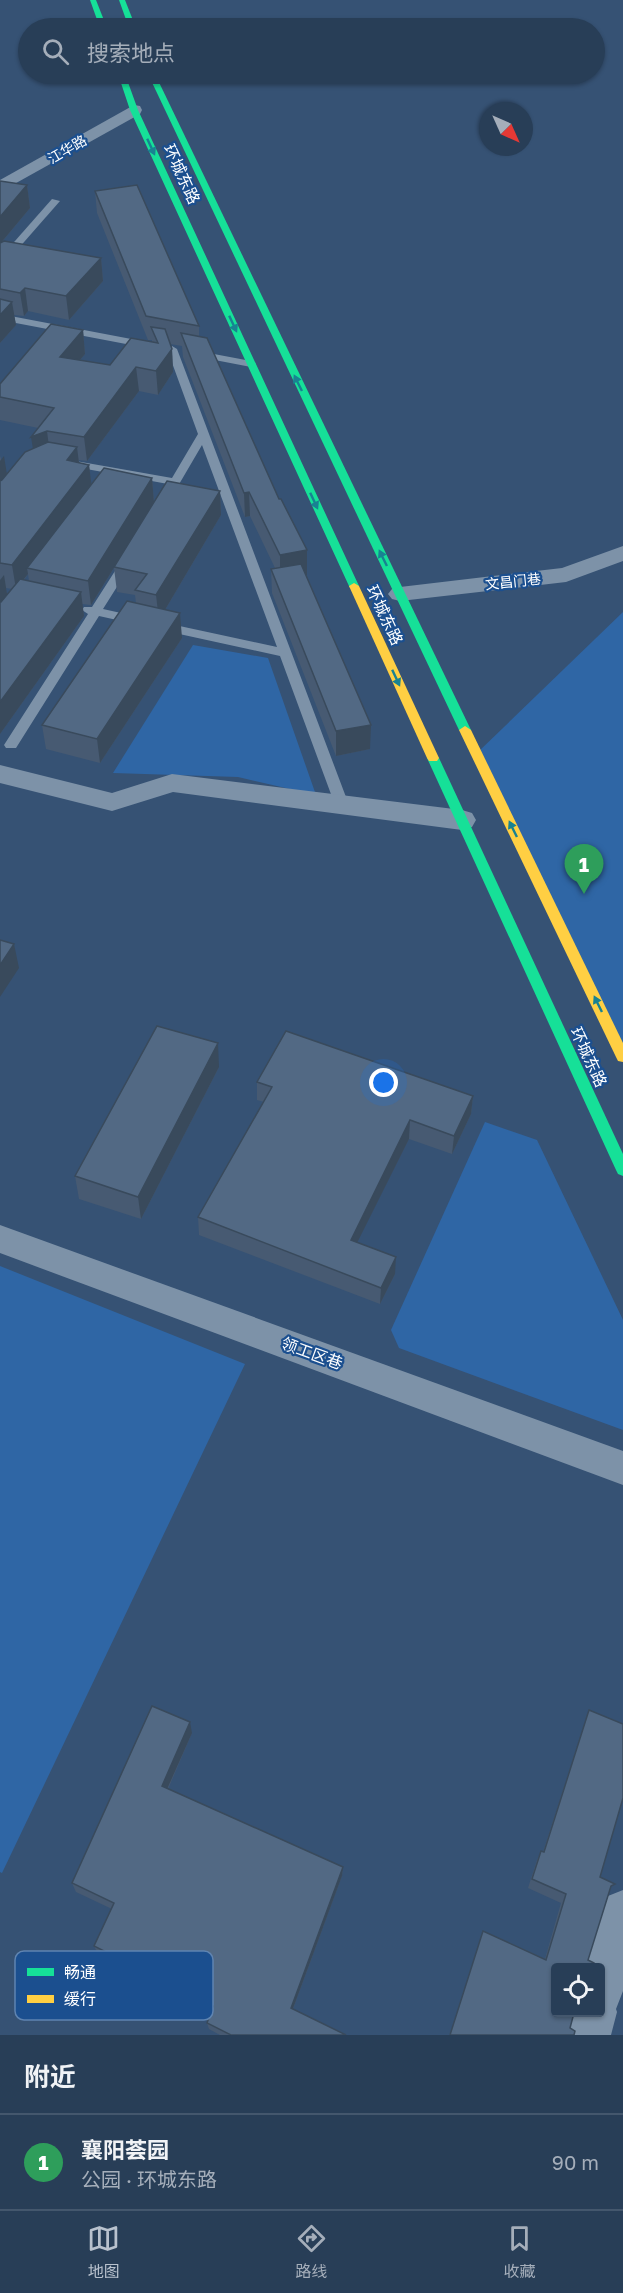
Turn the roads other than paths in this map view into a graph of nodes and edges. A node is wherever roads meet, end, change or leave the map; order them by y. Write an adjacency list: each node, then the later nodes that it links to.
1 (93, 0): 3 (main road)
2 (122, 0): 4 (main road)
3 (100, 18)
4 (130, 18)
5 (125, 84): 7 (main road, 环城东路)
6 (156, 84): 20 (main road, 环城东路, one-way to 6)
7 (134, 110): 8 (street, 江华路); 13 (main road, 环城东路, one-way to 13)
8 (0, 188)
9 (55, 201): 10 (lane)
10 (0, 264)
11 (0, 317): 12 (lane)
12 (182, 351): 13 (lane); 14 (lane)
13 (251, 364): 27 (main road, 环城东路, one-way to 27)
14 (203, 435): 16 (lane); 23 (lane)
15 (60, 462): 16 (lane)
16 (175, 482): 17 (lane)
17 (157, 512)
18 (132, 552): 22 (lane)
19 (623, 553): 20 (street, 文昌门巷)
20 (400, 594): 28 (main road, 环城东路, one-way to 20)
21 (74, 608): 22 (lane)
22 (96, 612): 23 (lane); 24 (lane)
23 (285, 653): 26 (lane)
24 (11, 746)
25 (0, 774): 26 (street)
26 (342, 805): 27 (street)
27 (462, 820): 29 (main road, 环城东路)
28 (623, 1057)
29 (623, 1170)
30 (0, 1239): 31 (street, 领工区巷)
31 (623, 1468)
32 (623, 1911): 33 (street)
33 (605, 1976)
34 (594, 2017): 35 (street)
35 (589, 2035)

